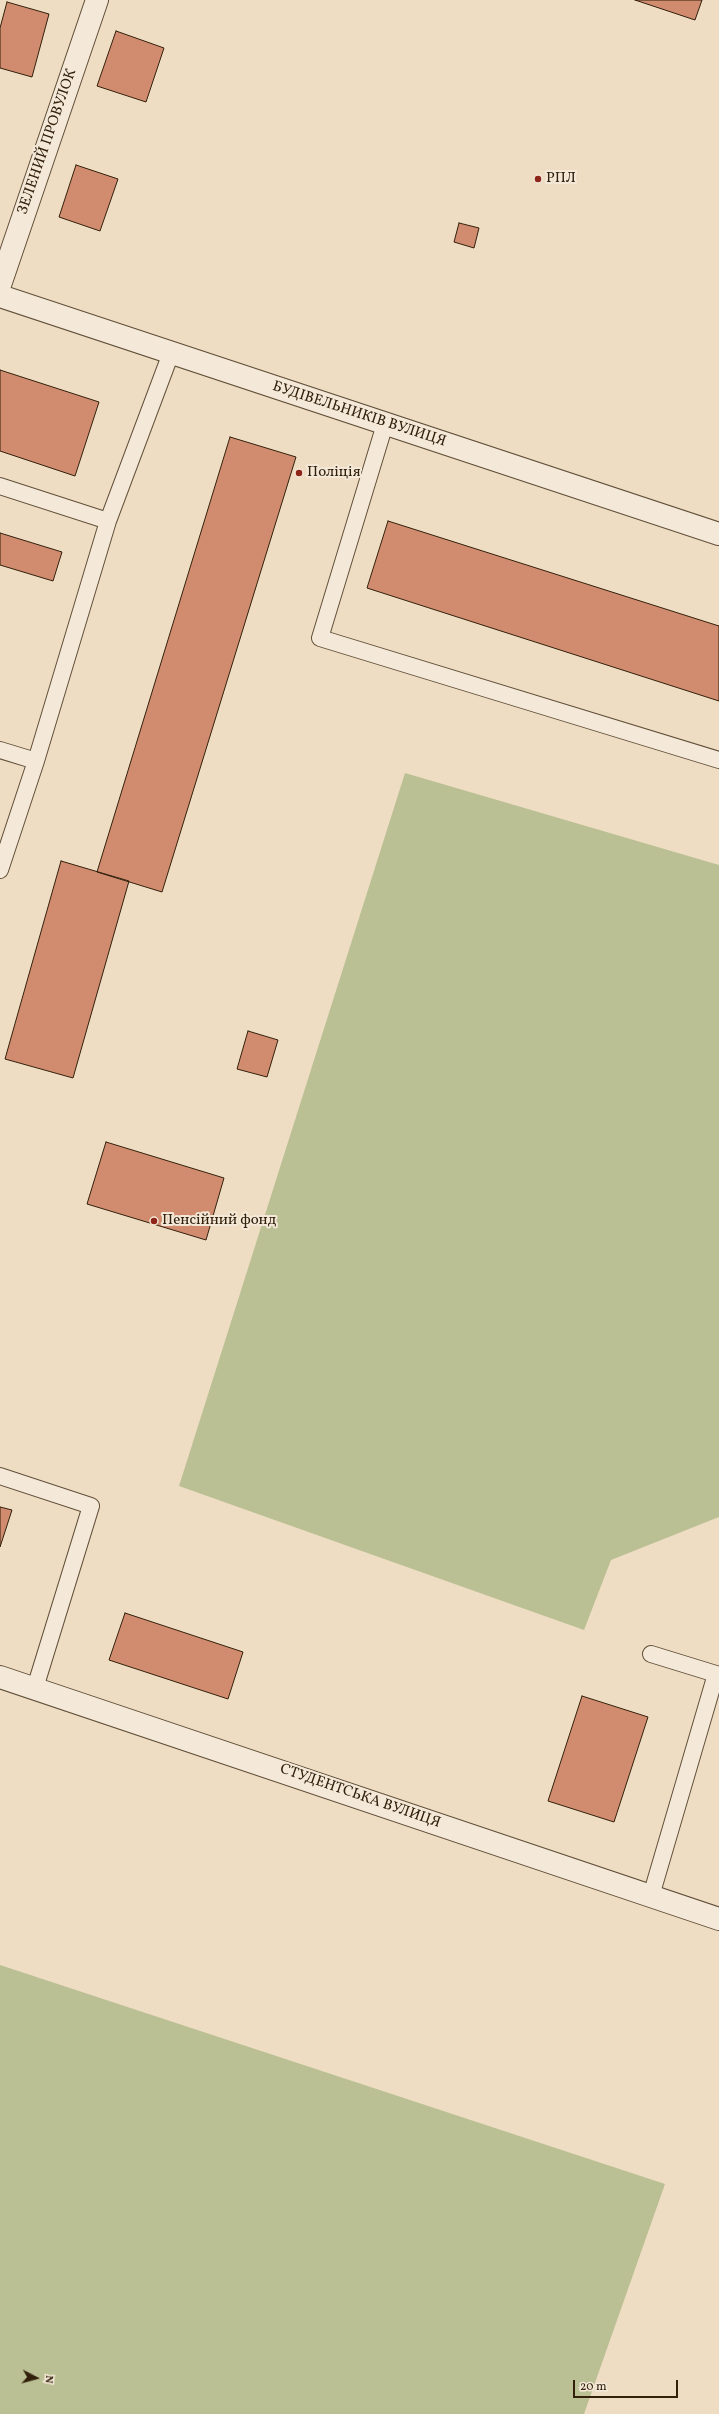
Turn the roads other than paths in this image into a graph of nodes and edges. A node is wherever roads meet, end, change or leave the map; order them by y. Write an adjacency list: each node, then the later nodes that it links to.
1 (97, 0): 2 (street, ЗЕЛЕНИЙ ПРОВУЛОК)
2 (0, 285)
3 (0, 296): 4 (street, БУДІВЕЛЬНИКІВ ВУЛИЦЯ)
4 (171, 353): 5 (street, БУДІВЕЛЬНИКІВ ВУЛИЦЯ); 7 (lane)
5 (385, 424): 8 (street, БУДІВЕЛЬНИКІВ ВУЛИЦЯ); 10 (lane)
6 (0, 486): 7 (lane)
7 (108, 521): 11 (lane)
8 (719, 534)
9 (0, 750): 11 (lane)
10 (719, 760)
11 (36, 761): 12 (lane)
12 (0, 870)
13 (0, 1476): 16 (lane)
14 (651, 1654): 17 (lane)
15 (0, 1677): 16 (street, СТУДЕНТСЬКА ВУЛИЦЯ)
16 (35, 1688): 17 (street, СТУДЕНТСЬКА ВУЛИЦЯ)
17 (651, 1896): 18 (street, СТУДЕНТСЬКА ВУЛИЦЯ)
18 (719, 1919)

